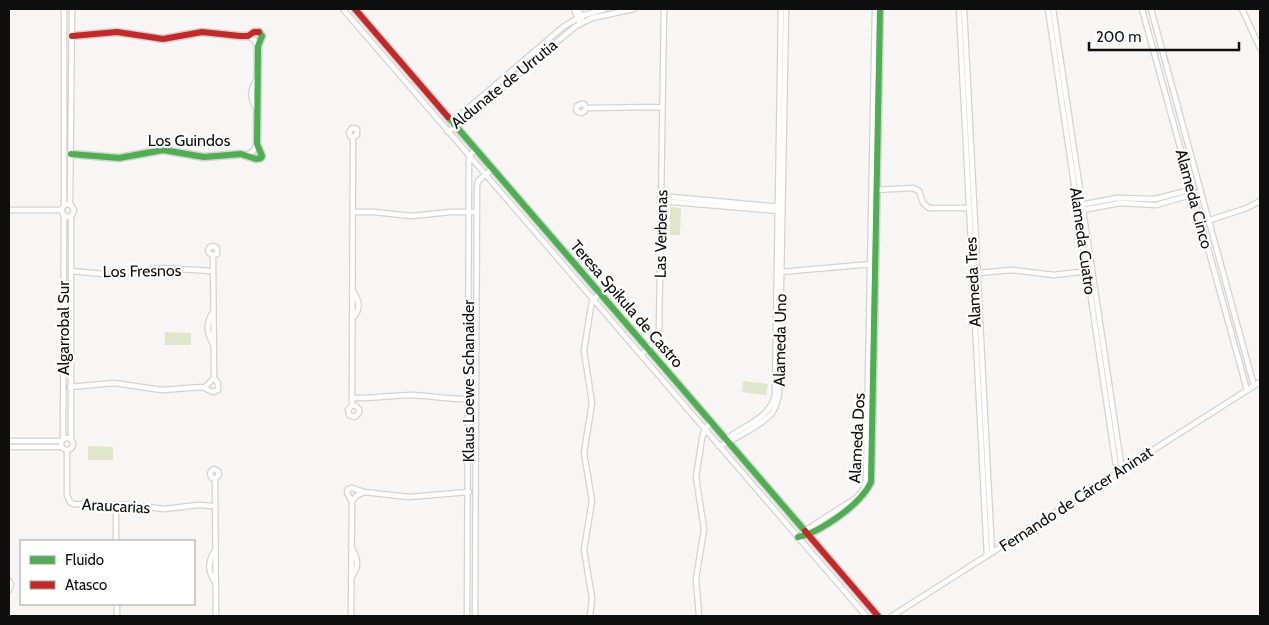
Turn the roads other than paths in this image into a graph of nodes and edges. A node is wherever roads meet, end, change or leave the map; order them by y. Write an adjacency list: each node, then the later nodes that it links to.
1 (64, 9): 43 (street)
2 (72, 9): 23 (street)
3 (343, 9): 28 (street, Teresa Spikula de Castro)
4 (355, 9): 27 (street, Teresa Spikula de Castro)
5 (574, 9): 21 (street)
6 (578, 9): 21 (street)
7 (605, 9): 21 (street, Aldunate de Urrutia)
8 (634, 9): 22 (street, Aldunate de Urrutia)
9 (664, 9): 25 (street, Las Verbenas)
10 (781, 9): 46 (street, Alameda Uno)
11 (786, 9): 47 (street, Alameda Uno)
12 (874, 9): 37 (street, Alameda Dos)
13 (880, 9): 37 (street, Alameda Dos)
14 (959, 9): 44 (street, Alameda Tres)
15 (964, 9): 44 (street, Alameda Tres)
16 (1048, 9): 45 (street, Alameda Cuatro)
17 (1053, 9): 45 (street, Alameda Cuatro)
18 (1142, 9): 39 (street, Alameda Cinco)
19 (1151, 9): 38 (street, Alameda Cinco)
20 (1242, 9): 24 (street)
21 (579, 17): 22 (street); 27 (street, Aldunate de Urrutia)
22 (581, 23): 27 (street, Aldunate de Urrutia)
23 (72, 36): 30 (street, Los Guindos); 32 (street)
24 (1260, 48)
25 (662, 107): 26 (street); 40 (street, Las Verbenas)
26 (586, 108)
27 (454, 125): 28 (street, Aldunate de Urrutia); 31 (street, Teresa Spikula de Castro)
28 (447, 131): 34 (street, Teresa Spikula de Castro)
29 (353, 137): 49 (street)
30 (257, 144): 33 (street, Los Guindos); 33 (street, Los Guindos)
31 (476, 149): 34 (street); 35 (street, Teresa Spikula de Castro)
32 (71, 154): 33 (street, Los Guindos); 42 (street)
33 (247, 155)
34 (469, 156): 36 (street, Teresa Spikula de Castro); 50 (street, Klaus Loewe Schanaider)
35 (492, 169): 36 (street, Klaus Loewe Schanaider); 63 (street, Teresa Spikula de Castro)
36 (485, 175): 51 (street, Klaus Loewe Schanaider); 64 (street, Teresa Spikula de Castro)
37 (874, 190): 44 (street); 57 (street, Alameda Dos)
38 (1200, 190): 39 (street); 54 (street, Alameda Cinco)
39 (1192, 192): 45 (street); 55 (street, Alameda Cinco)
40 (661, 199): 46 (street); 67 (street, Las Verbenas)
41 (1260, 201): 54 (street)
42 (70, 204): 43 (street); 53 (street, Algarrobal Sur)
43 (62, 208): 48 (street); 52 (street)
44 (972, 208): 62 (street, Alameda Tres)
45 (1081, 208): 60 (street, Alameda Cuatro)
46 (777, 209): 47 (street); 61 (street, Alameda Uno)
47 (783, 209): 61 (street, Alameda Uno)
48 (9, 210)
49 (353, 212): 50 (street); 75 (street)
50 (468, 212): 51 (street); 76 (street, Klaus Loewe Schanaider)
51 (477, 212): 77 (street, Klaus Loewe Schanaider)
52 (64, 216): 53 (street); 82 (street, Algarrobal Sur)
53 (71, 216): 58 (street, Algarrobal Sur)
54 (1209, 221): 55 (street); 71 (street, Alameda Cinco)
55 (1201, 223): 74 (street, Alameda Cinco)
56 (213, 256): 59 (street)
57 (873, 264): 61 (street); 97 (street, Alameda Dos)
58 (71, 271): 59 (street, Los Fresnos); 72 (street, Algarrobal Sur)
59 (213, 271): 65 (street)
60 (1090, 271): 62 (street); 89 (street, Alameda Cuatro)
61 (779, 272): 84 (street, Alameda Uno)
62 (975, 273): 100 (street, Alameda Tres)
63 (600, 293): 64 (street); 67 (street, Teresa Spikula de Castro)
64 (593, 300): 68 (street, Teresa Spikula de Castro); 107 (street)
65 (214, 311): 66 (street); 66 (street)
66 (214, 347): 69 (street)
67 (648, 349): 68 (street, Las Verbenas); 79 (street, Teresa Spikula de Castro)
68 (642, 355): 80 (street, Teresa Spikula de Castro)
69 (214, 378): 73 (street); 73 (street)
70 (1260, 382): 71 (street, Fernando de Cárcer Aninat)
71 (1254, 386): 74 (street, Fernando de Cárcer Aninat)
72 (70, 387): 73 (street); 81 (street, Algarrobal Sur)
73 (205, 387)
74 (1247, 390): 89 (street, Fernando de Cárcer Aninat)
75 (352, 398): 76 (street); 78 (street)
76 (468, 399): 77 (street); 92 (street, Klaus Loewe Schanaider)
77 (476, 399): 93 (street, Klaus Loewe Schanaider)
78 (352, 405)
79 (711, 422): 80 (street); 84 (street, Teresa Spikula de Castro)
80 (705, 429): 85 (street, Teresa Spikula de Castro); 108 (street)
81 (71, 439): 82 (street); 88 (street)
82 (62, 440): 83 (street); 87 (street)
83 (9, 441)
84 (727, 441): 85 (street, Alameda Uno); 97 (street, Teresa Spikula de Castro)
85 (719, 446): 98 (street, Teresa Spikula de Castro)
86 (9, 447): 87 (street)
87 (61, 447): 88 (street)
88 (67, 451): 95 (street, Araucarias)
89 (1120, 472): 100 (street, Fernando de Cárcer Aninat)
90 (215, 478): 96 (street)
91 (364, 492): 92 (street); 94 (street); 94 (street)
92 (468, 492): 93 (street); 105 (street, Klaus Loewe Schanaider)
93 (476, 492): 106 (street, Klaus Loewe Schanaider)
94 (352, 502): 104 (street)
95 (116, 505): 96 (street, Araucarias); 99 (street)
96 (214, 506): 103 (street)
97 (806, 533): 98 (street, Alameda Dos); 110 (street, Teresa Spikula de Castro)
98 (798, 538): 109 (street, Teresa Spikula de Castro)
99 (116, 540)
100 (989, 555): 111 (street, Fernando de Cárcer Aninat)
101 (9, 581): 102 (street)
102 (9, 590)
103 (216, 616)
104 (351, 616)
105 (467, 616)
106 (475, 616)
107 (590, 616)
108 (700, 616)
109 (866, 616)
110 (878, 616)
111 (892, 616)

